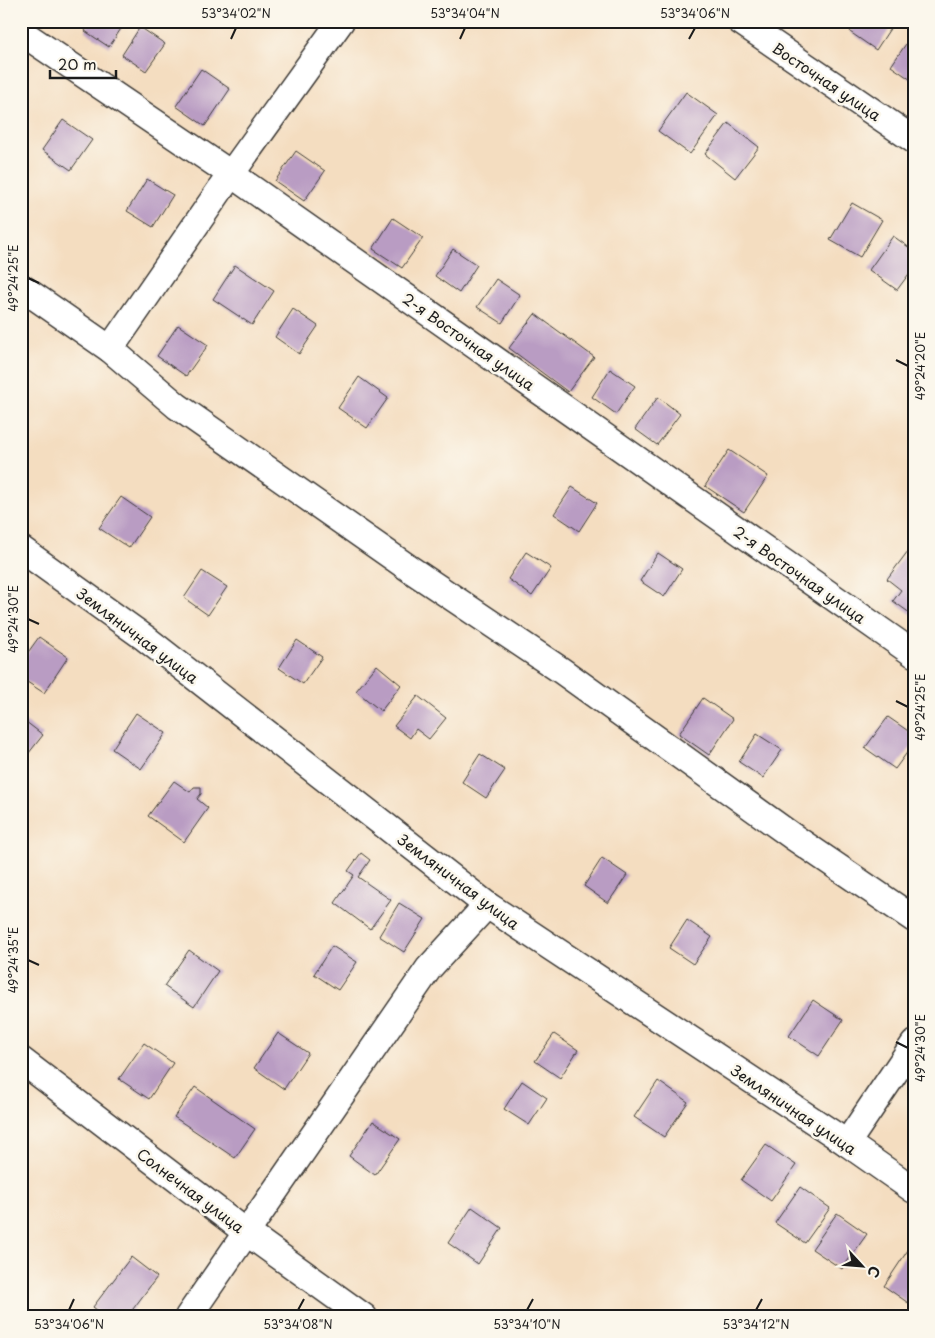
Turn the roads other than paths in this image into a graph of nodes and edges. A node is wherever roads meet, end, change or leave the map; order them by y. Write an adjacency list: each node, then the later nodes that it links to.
1 (341, 21): 5 (street)
2 (740, 21): 4 (street, Восточная улица)
3 (21, 32): 5 (street, 2-я Восточная улица)
4 (914, 140)
5 (231, 174): 7 (street); 9 (street, 2-я Восточная улица)
6 (21, 287): 7 (street)
7 (110, 349): 11 (street)
8 (21, 549): 10 (street, Земляничная улица)
9 (914, 654)
10 (487, 905): 14 (street, Земляничная улица); 16 (street)
11 (914, 919)
12 (914, 1044): 14 (street)
13 (21, 1060): 16 (street, Солнечная улица)
14 (847, 1144): 15 (street, Земляничная улица)
15 (914, 1190)
16 (246, 1232): 17 (street); 18 (street, Солнечная улица)
17 (188, 1317)
18 (364, 1317)

